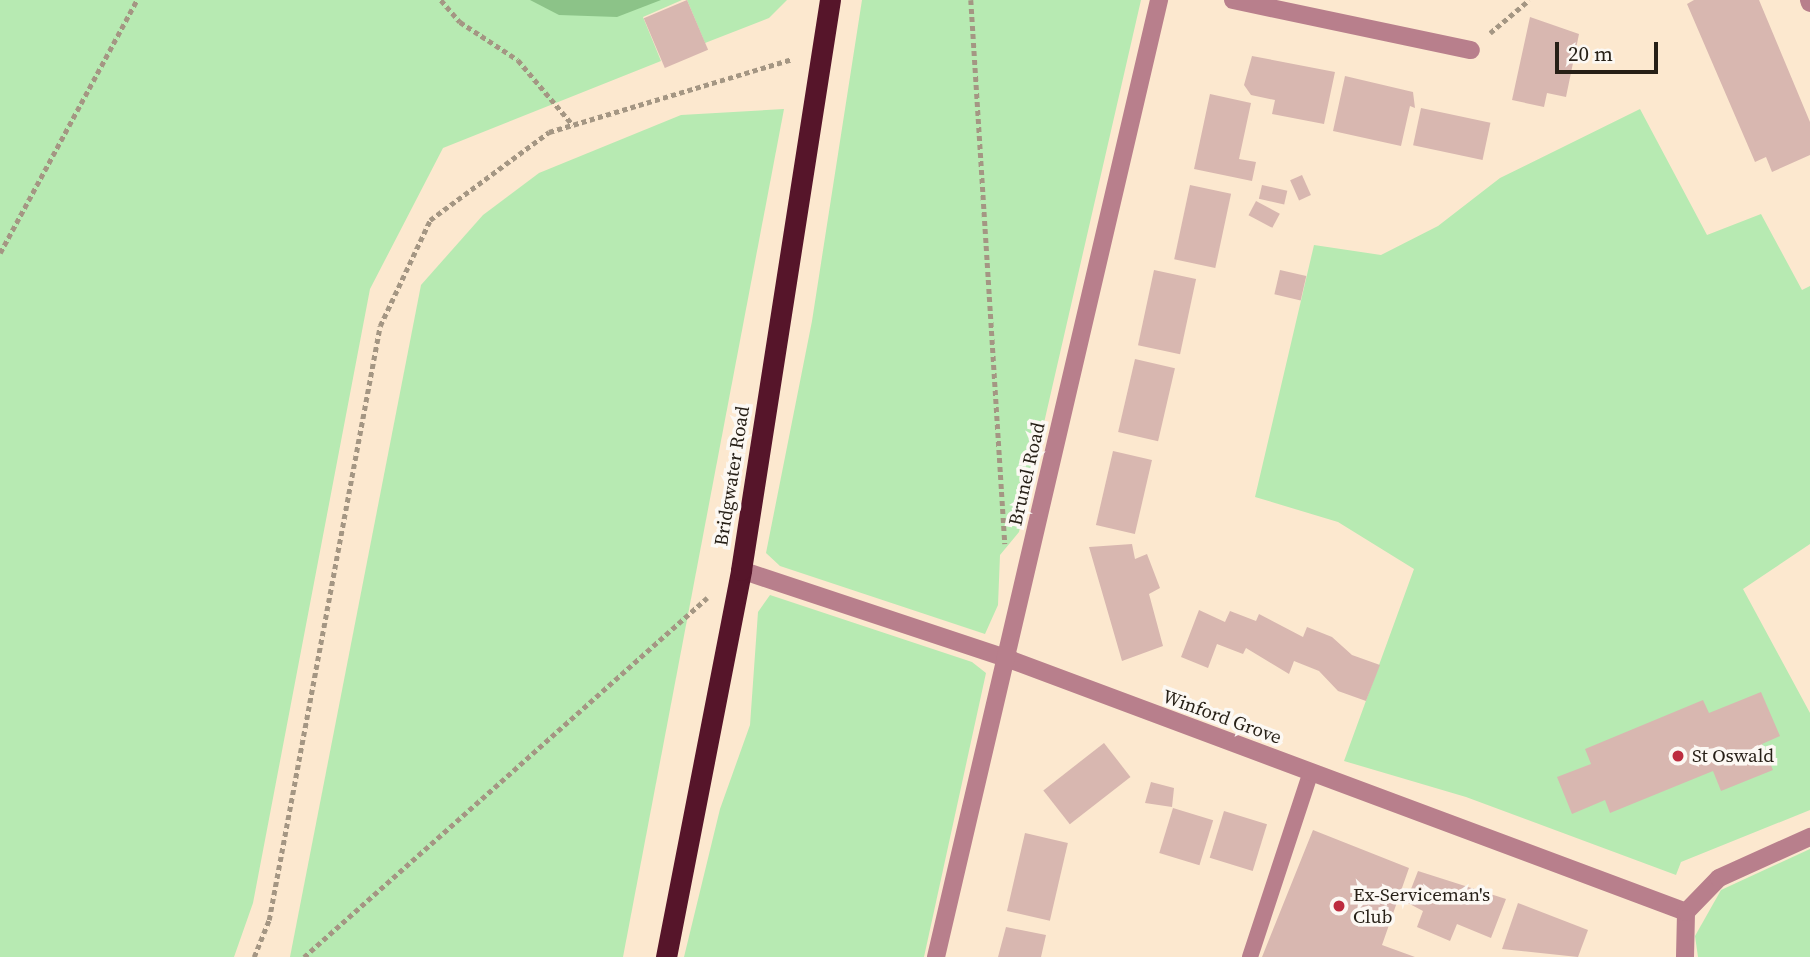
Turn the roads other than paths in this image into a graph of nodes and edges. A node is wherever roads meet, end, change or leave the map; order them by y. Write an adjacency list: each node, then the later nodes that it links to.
1 (830, 0): 5 (highway, Bridgwater Road)
2 (1159, 0): 6 (street, Brunel Road)
3 (1233, 0): 4 (street)
4 (1471, 50)
5 (741, 570): 6 (street, Winford Grove); 10 (highway, Bridgwater Road)
6 (1006, 658): 7 (street, Winford Grove); 11 (street, Brunel Road)
7 (1311, 772): 9 (street, Winford Grove); 12 (lane)
8 (1810, 837): 9 (street)
9 (1686, 912): 13 (street)
10 (666, 957)
11 (936, 957)
12 (1250, 957)
13 (1685, 957)

